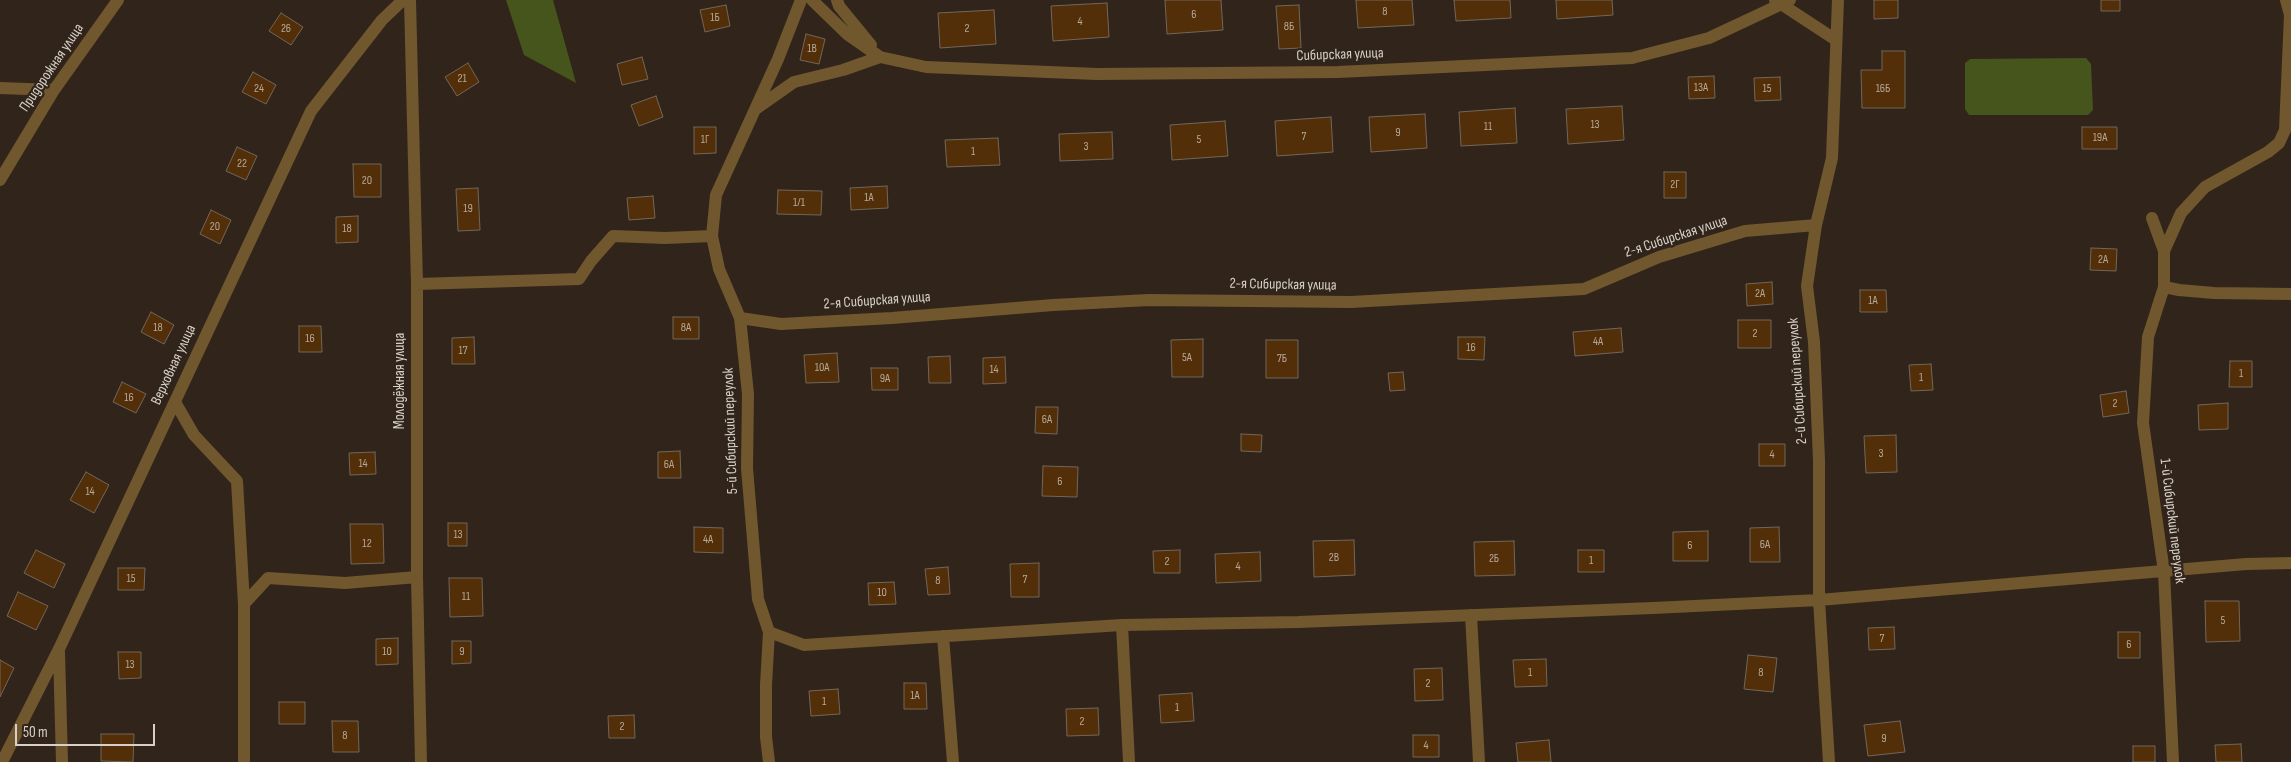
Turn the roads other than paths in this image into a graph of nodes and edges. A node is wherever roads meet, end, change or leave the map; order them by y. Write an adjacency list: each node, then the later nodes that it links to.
1 (118, 0): 13 (street, Придорожная улица)
2 (403, 0): 24 (street, Верховная улица)
3 (410, 0): 20 (street, Молодёжная улица)
4 (801, 0): 14 (street, 5-й Сибирский переулок)
5 (812, 0): 11 (street)
6 (837, 0): 11 (street)
7 (1838, 0): 10 (street, 2-й Сибирский переулок)
8 (2286, 0): 19 (street)
9 (1782, 2): 10 (street); 11 (street, Сибирская улица)
10 (1836, 40): 17 (street, 2-й Сибирский переулок)
11 (880, 57): 14 (street)
12 (0, 88): 13 (street)
13 (54, 90): 15 (street, Придорожная улица)
14 (757, 108): 18 (street, 5-й Сибирский переулок)
15 (0, 180)
16 (2152, 218): 19 (street)
17 (1816, 225): 23 (street, 2-я Сибирская улица); 28 (street, 2-й Сибирский переулок)
18 (712, 236): 20 (street); 23 (street, 5-й Сибирский переулок)
19 (2164, 251): 21 (street, 1-й Сибирский переулок)
20 (417, 284): 27 (street, Молодёжная улица)
21 (2164, 287): 22 (street); 26 (street, 1-й Сибирский переулок)
22 (2291, 294)
23 (740, 318): 32 (street, 5-й Сибирский переулок)
24 (175, 402): 29 (street); 34 (street, Верховная улица)
25 (2291, 563): 26 (street)
26 (2164, 572): 28 (street); 44 (street, 1-й Сибирский переулок)
27 (416, 577): 29 (street); 38 (street, Молодёжная улица)
28 (1819, 600): 30 (street); 43 (street, 2-й Сибирский переулок)
29 (244, 604): 37 (street)
30 (1471, 615): 31 (street); 42 (street)
31 (1122, 625): 33 (street); 41 (street)
32 (769, 632): 33 (street); 39 (street, 5-й Сибирский переулок)
33 (943, 636): 40 (street)
34 (59, 649): 35 (street, Верховная улица); 36 (street)
35 (2, 762)
36 (62, 762)
37 (244, 762)
38 (421, 762)
39 (769, 762)
40 (953, 762)
41 (1129, 762)
42 (1479, 762)
43 (1829, 762)
44 (2173, 762)

